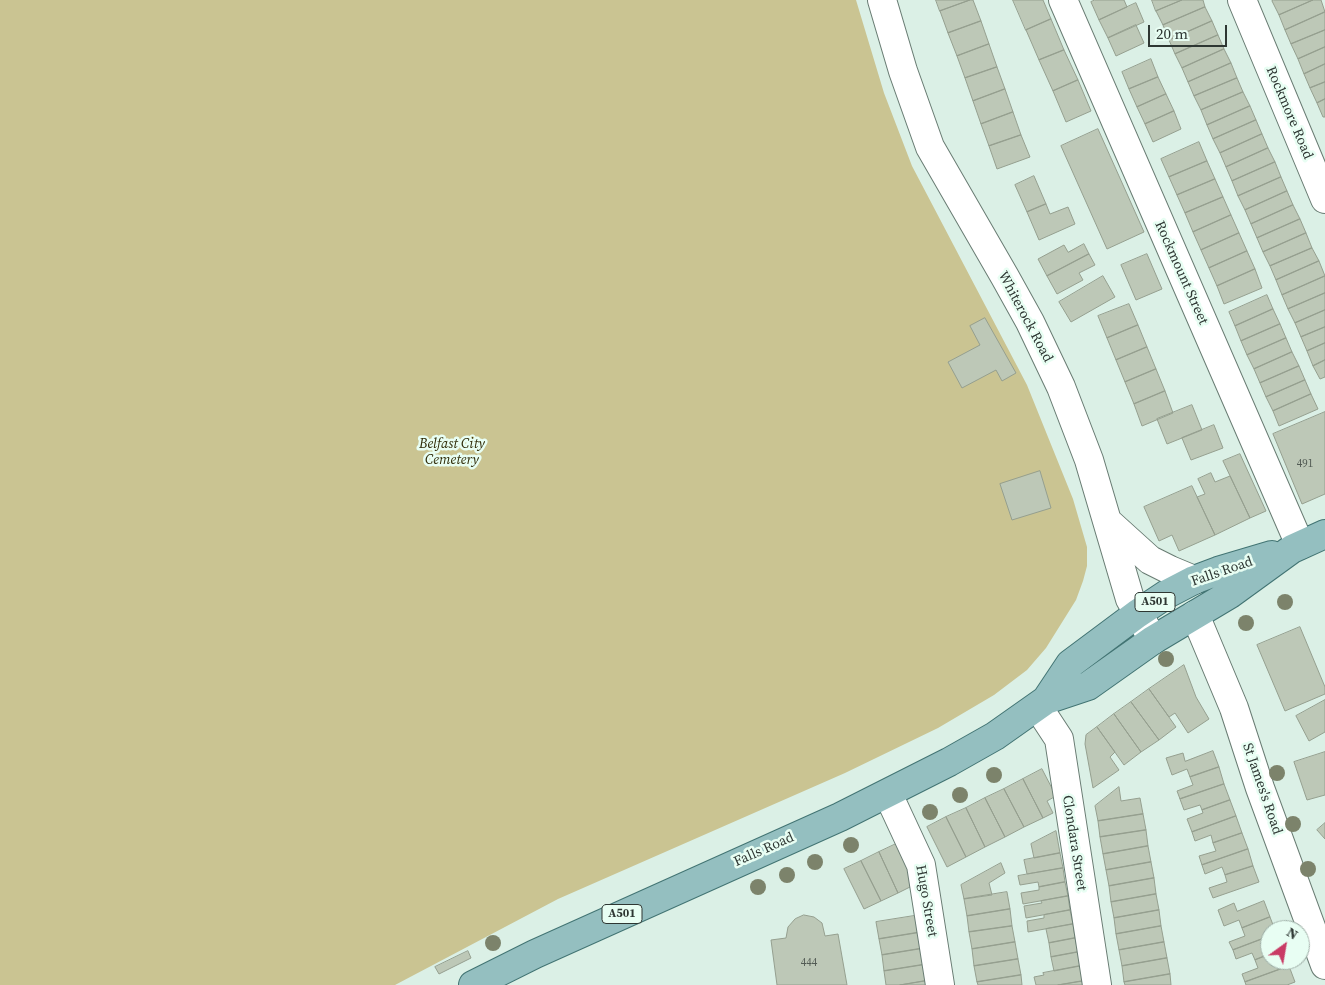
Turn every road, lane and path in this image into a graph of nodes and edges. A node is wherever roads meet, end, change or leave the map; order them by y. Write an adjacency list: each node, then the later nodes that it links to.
1 (882, 0): 5 (street, Whiterock Road)
2 (1063, 0): 7 (street, Rockmount Street)
3 (1242, 0): 4 (street, Rockmore Road)
4 (1325, 199)
5 (1108, 522): 8 (street); 9 (street, Whiterock Road)
6 (1325, 534): 7 (main road, Falls Road / A501)
7 (1296, 547): 8 (main road, Falls Road / A501); 10 (main road, Falls Road / A501)
8 (1194, 580): 9 (main road, Falls Road / A501)
9 (1137, 614): 11 (street, Whiterock Road); 12 (main road, Falls Road / A501)
10 (1195, 615): 11 (main road, Falls Road / A501); 14 (street, St James's Road)
11 (1153, 640): 12 (main road, Falls Road / A501)
12 (1042, 704): 13 (main road, Falls Road / A501); 17 (street, Clondara Street)
13 (888, 794): 15 (main road, Falls Road / A501); 16 (street, Hugo Street)
14 (1323, 951)
15 (473, 985)
16 (940, 985)
17 (1097, 985)

